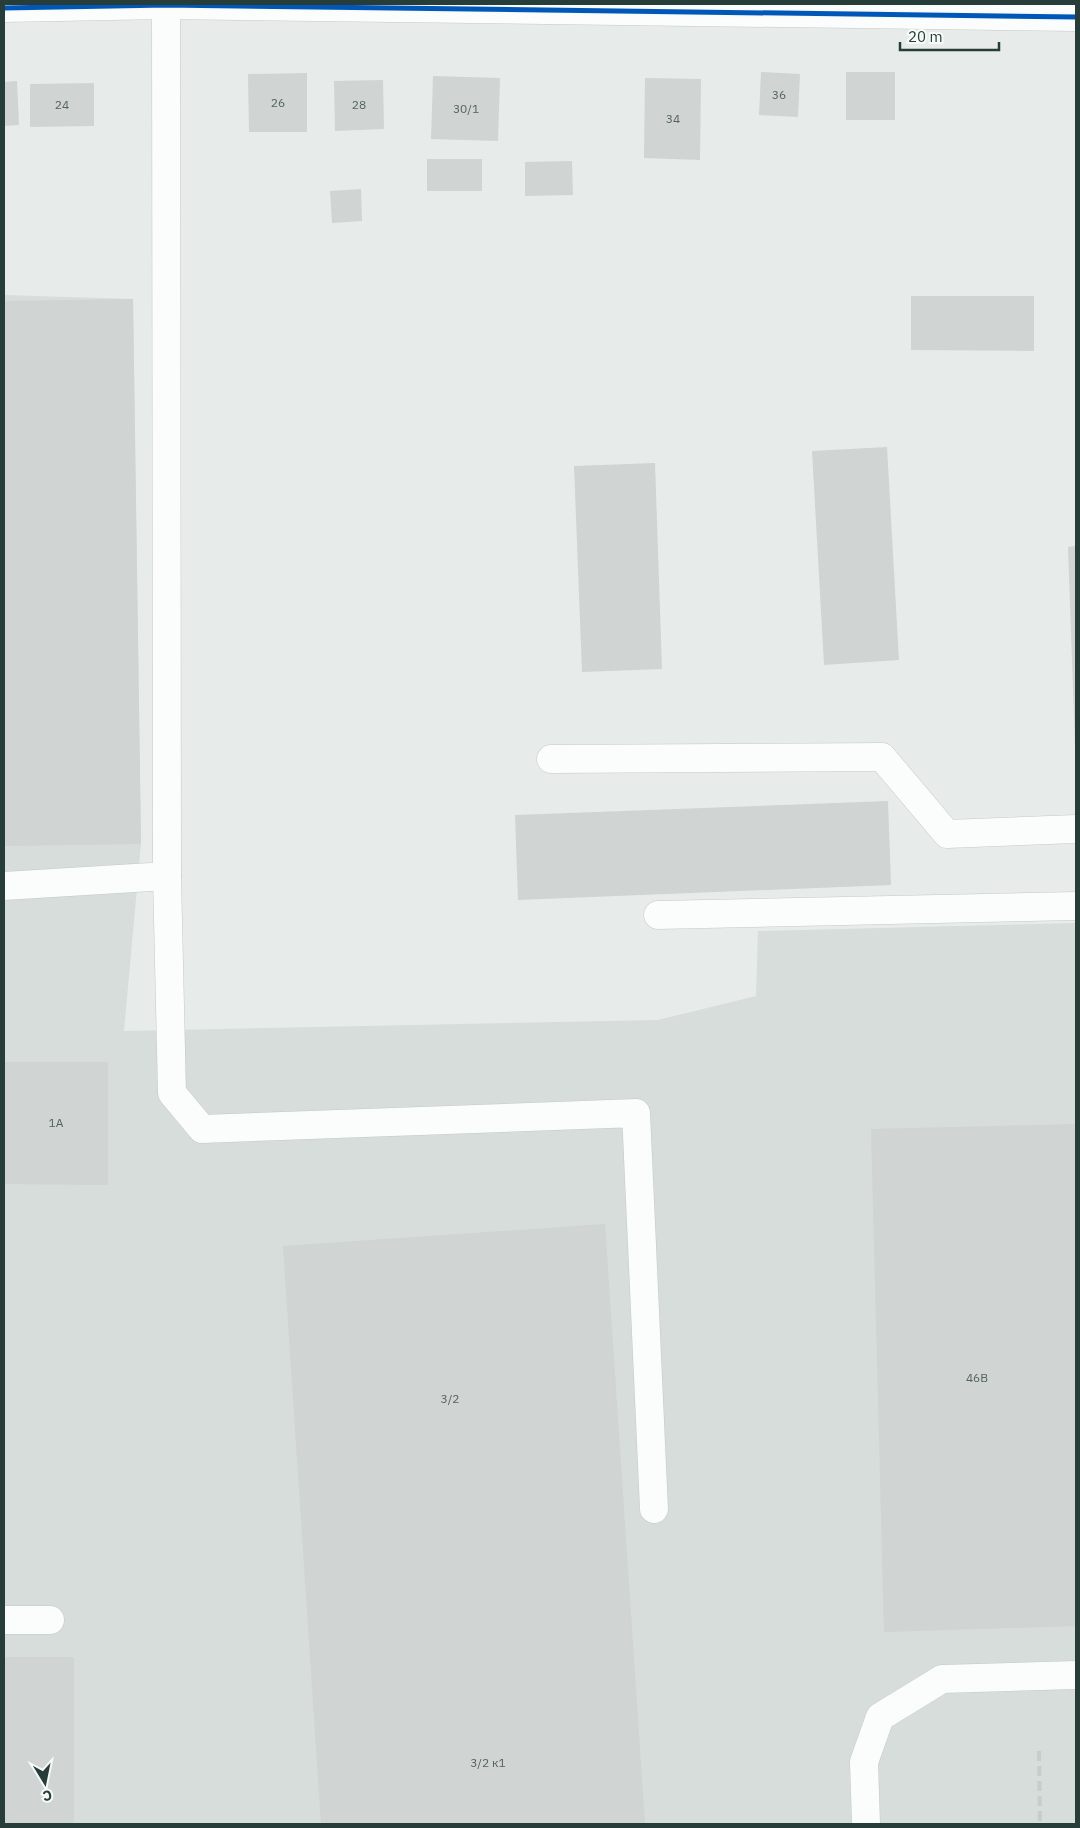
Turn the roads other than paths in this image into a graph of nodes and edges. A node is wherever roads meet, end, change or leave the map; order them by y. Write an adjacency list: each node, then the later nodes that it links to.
1 (166, 4): 2 (street); 3 (street); 6 (street)
2 (4, 8)
3 (1076, 17)
4 (551, 759): 5 (street)
5 (1076, 829)
6 (167, 876): 7 (street); 10 (street)
7 (4, 886)
8 (1076, 906): 9 (street)
9 (658, 915)
10 (654, 1509)
11 (4, 1620): 12 (street)
12 (50, 1620)
13 (1076, 1675): 14 (street)
14 (866, 1824)

